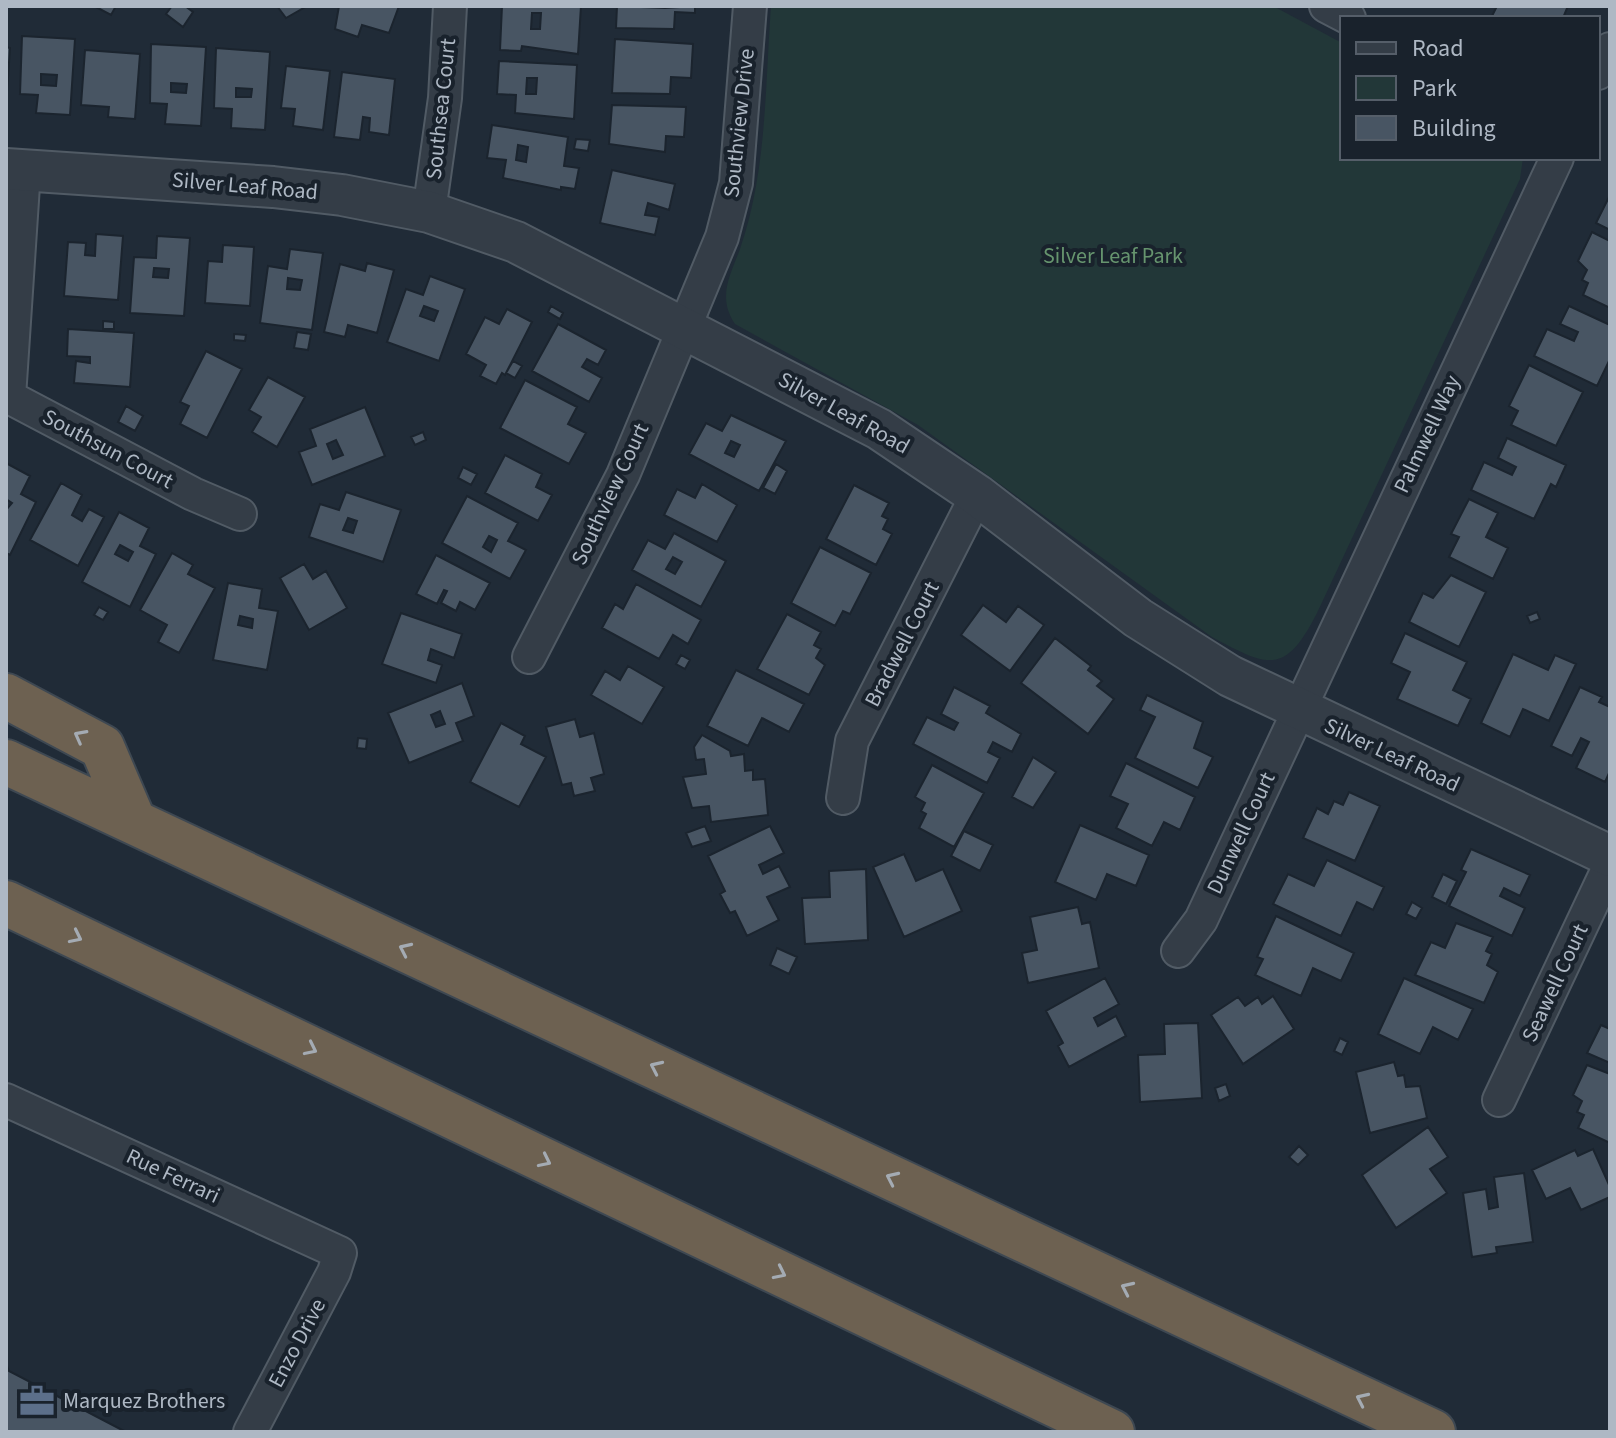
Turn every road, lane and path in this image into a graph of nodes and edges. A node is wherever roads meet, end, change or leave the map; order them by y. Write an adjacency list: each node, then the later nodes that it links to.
1 (450, 6): 9 (street, Southsea Court)
2 (750, 6): 10 (street, Southview Drive)
3 (1326, 6): 4 (street)
4 (1345, 16)
5 (1610, 49): 6 (street)
6 (1600, 69)
7 (1556, 160): 15 (street, Palmwell Way)
8 (15, 169): 9 (street, Silver Leaf Road); 12 (street, Southsun Court)
9 (429, 212): 10 (street, Silver Leaf Road)
10 (682, 326): 11 (street, Silver Leaf Road); 13 (street, Southview Court)
11 (977, 495): 15 (street, Silver Leaf Road); 17 (street, Bradwell Court)
12 (240, 514)
13 (529, 657)
14 (6, 696): 18 (highway, one-way to 14)
15 (1298, 711): 19 (street, Silver Leaf Road); 22 (street, Dunwell Court)
16 (6, 762): 18 (highway)
17 (843, 798)
18 (134, 822): 28 (highway, one-way to 18)
19 (1610, 856)
20 (1610, 865): 24 (street, Seawell Court)
21 (6, 903): 27 (highway, one-way to 27)
22 (1178, 951)
23 (6, 1100): 25 (street, Rue Ferrari)
24 (1499, 1100)
25 (340, 1253): 26 (street, Enzo Drive)
26 (250, 1432)
27 (1112, 1432)
28 (1433, 1432)

